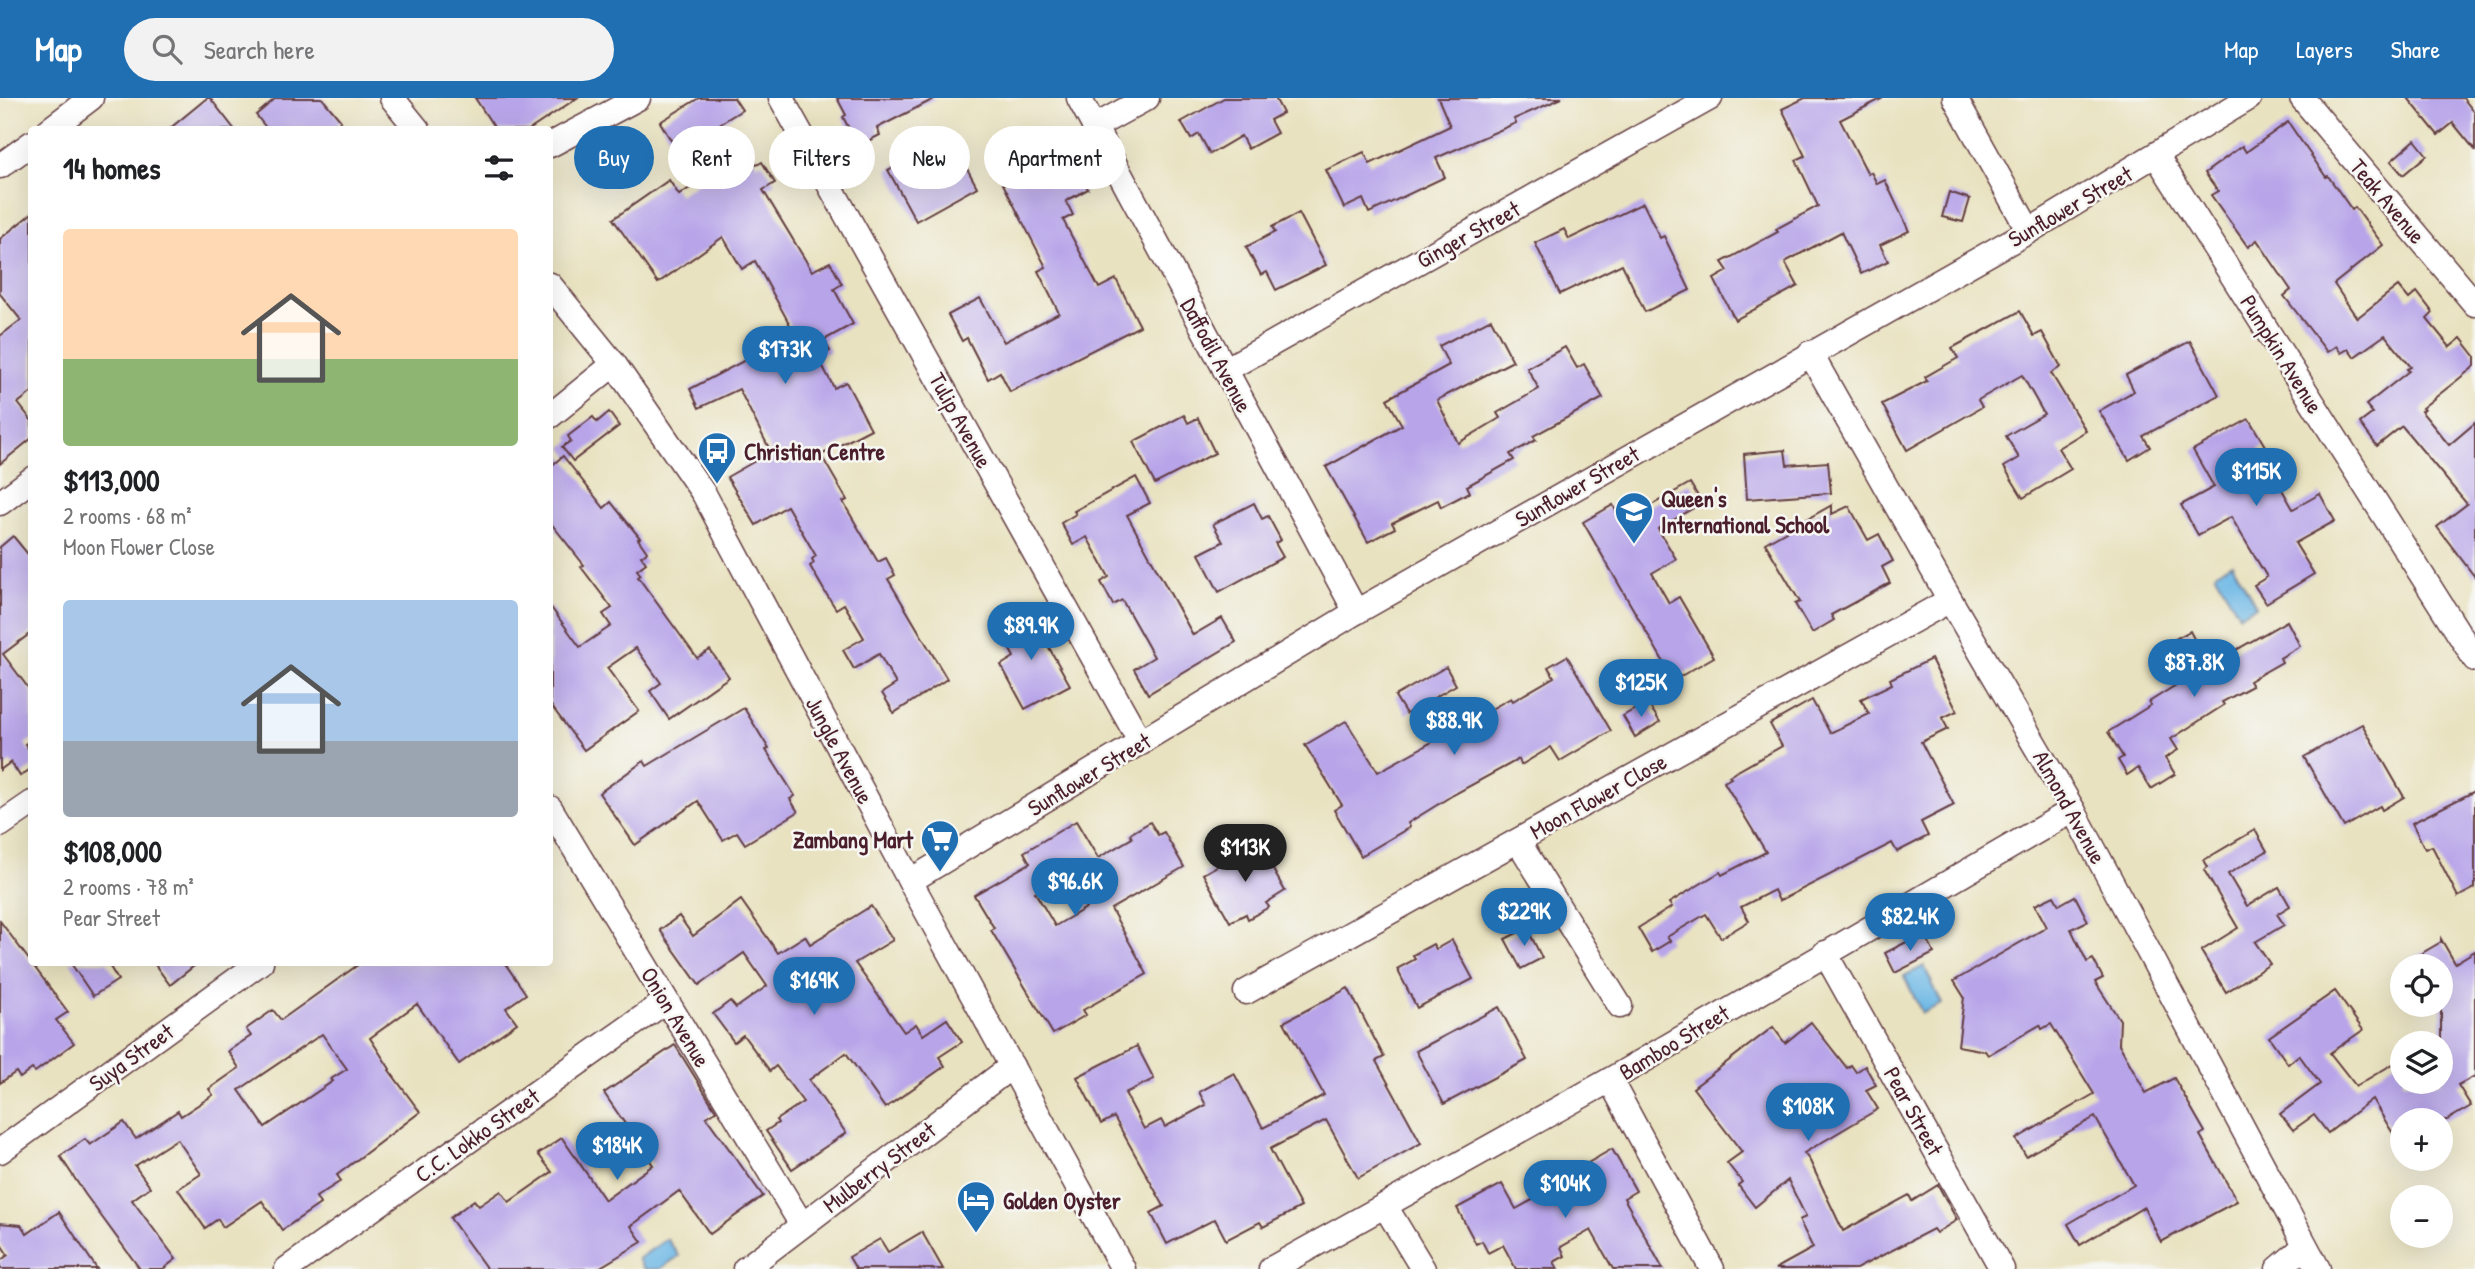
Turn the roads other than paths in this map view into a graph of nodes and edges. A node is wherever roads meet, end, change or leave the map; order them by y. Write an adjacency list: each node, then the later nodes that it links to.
1 (92, 98): 11 (street)
2 (392, 98): 12 (street)
3 (638, 98): 15 (street)
4 (781, 98): 32 (street, Tulip Avenue)
5 (1079, 98): 13 (street, Daffodil Avenue)
6 (1147, 98): 14 (street)
7 (1710, 98): 25 (street, Ginger Street)
8 (1955, 98): 20 (street)
9 (2249, 98): 17 (street, Sunflower Street)
10 (2302, 98): 22 (street, Teak Avenue)
11 (54, 126)
12 (415, 126)
13 (1093, 126)
14 (1096, 126)
15 (553, 143)
16 (28, 146): 18 (street)
17 (2156, 155): 20 (street, Sunflower Street); 31 (street, Pumpkin Avenue)
18 (0, 166)
19 (1126, 186): 25 (street, Daffodil Avenue)
20 (2029, 231): 23 (street, Sunflower Street)
21 (553, 289): 24 (street, Jungle Avenue)
22 (2475, 304)
23 (1810, 353): 29 (street, Almond Avenue); 30 (street, Sunflower Street)
24 (614, 364): 26 (street); 38 (street, Jungle Avenue)
25 (1225, 370): 30 (street, Daffodil Avenue)
26 (553, 414)
27 (28, 482): 28 (street)
28 (0, 503)
29 (1950, 600): 34 (street, Almond Avenue); 37 (street, Moon Flower Close)
30 (1356, 612): 32 (street, Sunflower Street)
31 (2475, 659)
32 (1141, 743): 38 (street, Sunflower Street)
33 (28, 806): 36 (street)
34 (2073, 810): 39 (street, Bamboo Street); 49 (street, Almond Avenue)
35 (553, 813): 42 (street, Onion Avenue)
36 (0, 825)
37 (1518, 841): 41 (street, Moon Flower Close); 43 (street)
38 (910, 881): 44 (street, Jungle Avenue)
39 (1825, 953): 45 (street, Bamboo Street); 57 (street, Pear Street)
40 (255, 966): 46 (street, Suya Street)
41 (1246, 992)
42 (666, 1001): 48 (street, Onion Avenue); 51 (street, C.C. Lokko Street)
43 (1620, 1006)
44 (1012, 1066): 48 (street, Mulberry Street); 53 (street, Jungle Avenue)
45 (1610, 1080): 47 (street, Bamboo Street); 56 (street)
46 (0, 1151)
47 (1385, 1206): 54 (street, Bamboo Street); 55 (street)
48 (802, 1225): 50 (street, Mulberry Street)
49 (2305, 1246): 58 (street); 59 (street, Almond Avenue)
50 (770, 1262): 52 (street, Mulberry Street)
51 (287, 1269)
52 (745, 1269)
53 (1123, 1269)
54 (1271, 1269)
55 (1423, 1269)
56 (1712, 1269)
57 (2002, 1269)
58 (2278, 1269)
59 (2318, 1269)

